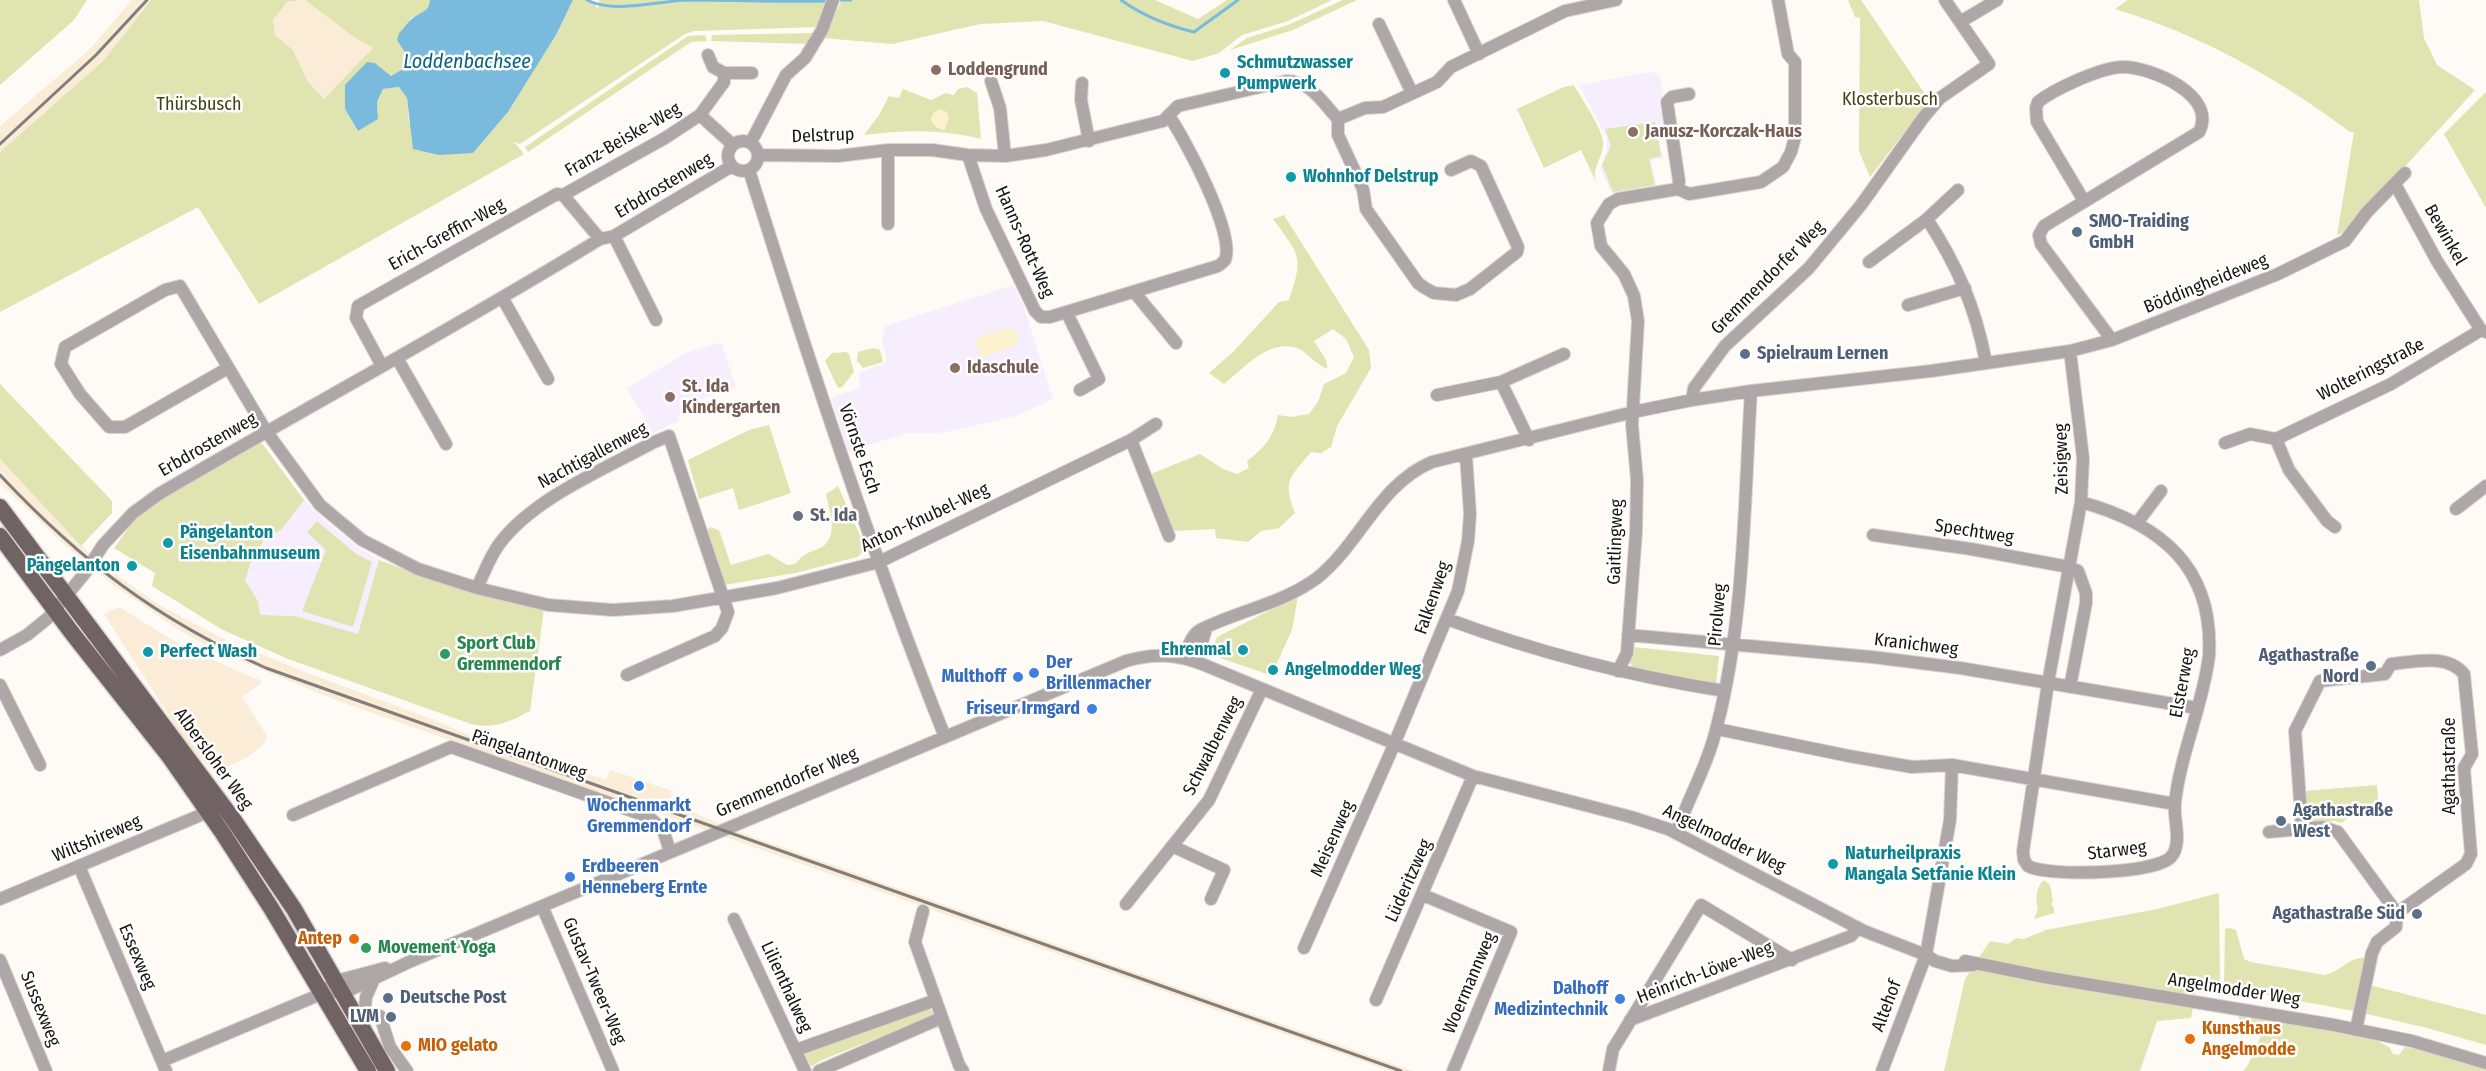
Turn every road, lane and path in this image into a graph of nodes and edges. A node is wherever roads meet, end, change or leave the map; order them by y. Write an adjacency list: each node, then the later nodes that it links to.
1 (1454, 0): 9 (street)
2 (1616, 0): 9 (street)
3 (1778, 0): 32 (street)
4 (1945, 0): 7 (street)
5 (1998, 0): 7 (street)
6 (832, 3): 21 (street)
7 (1960, 22): 61 (street, Gremmendorfer Weg)
8 (1379, 24): 15 (street)
9 (1479, 54): 15 (street)
10 (708, 55): 11 (street)
11 (724, 73): 12 (street); 17 (street, Franz-Beiske-Weg)
12 (752, 73)
13 (992, 81): 26 (street)
14 (1082, 82): 20 (street)
15 (1412, 93): 19 (street)
16 (1689, 94): 32 (street)
17 (700, 115): 22 (street, Franz-Beiske-Weg); 34 (street, Franz-Beiske-Weg)
18 (1170, 116): 19 (street, Delstrup); 20 (street, Delstrup); 42 (street, Hanns-Rott-Weg)
19 (1338, 119): 29 (street)
20 (1089, 141): 26 (street, Delstrup)
21 (751, 142): 22 (street, Erbdrostenweg); 24 (street)
22 (733, 145): 27 (street, Erbdrostenweg)
23 (888, 150): 24 (street, Delstrup); 25 (street, Delstrup); 37 (street)
24 (759, 155): 28 (street)
25 (968, 155): 26 (street, Delstrup); 45 (street, Hanns-Rott-Weg)
26 (1005, 156)
27 (732, 166): 28 (street, Erbdrostenweg); 38 (street, Erbdrostenweg)
28 (748, 170): 81 (street, Vörnste Esch)
29 (1451, 170)
30 (2405, 173): 31 (street, Böddingheideweg)
31 (2395, 184): 47 (street, Bewinkel); 48 (street, Böddingheideweg)
32 (1678, 189): 62 (street, Gaitlingweg)
33 (1958, 190): 36 (street)
34 (563, 195): 39 (street); 54 (street, Erich-Greffin-Weg)
35 (2084, 201): 35 (street); 48 (street)
36 (1927, 219): 40 (street); 41 (street)
37 (888, 224)
38 (614, 236): 39 (street, Erbdrostenweg); 46 (street, Erbdrostenweg)
39 (600, 239): 43 (street, Erbdrostenweg)
40 (1869, 262)
41 (1965, 288): 44 (street); 53 (street)
42 (1135, 293): 45 (street, Hanns-Rott-Weg); 49 (street)
43 (503, 299): 52 (street, Erbdrostenweg); 56 (street)
44 (1908, 305)
45 (1067, 314): 58 (street, Hanns-Rott-Weg)
46 (656, 320)
47 (2484, 331): 65 (street, Wolteringstraße)
48 (2112, 340): 50 (street, Böddingheideweg)
49 (1176, 343)
50 (2070, 351): 53 (street, Böddingheideweg); 73 (street, Zeisigweg)
51 (1564, 354): 57 (street)
52 (397, 358): 54 (street, Erbdrostenweg); 69 (street)
53 (1986, 363): 59 (street, Böddingheideweg)
54 (382, 366): 64 (street, Erbdrostenweg)
55 (228, 368): 55 (street, Anton-Knubel-Weg); 64 (street, Anton-Knubel-Weg)
56 (548, 379)
57 (1501, 382): 60 (street); 67 (street)
58 (1080, 390)
59 (1751, 391): 61 (street, Böddingheideweg); 89 (street, Pirolweg)
60 (1437, 395)
61 (1692, 400): 62 (street)
62 (1633, 412): 67 (street); 88 (street, Gaitlingweg)
63 (1156, 424): 66 (street, Anton-Knubel-Weg)
64 (266, 431): 83 (street, Anton-Knubel-Weg); 85 (street, Erbdrostenweg)
65 (2276, 439): 68 (street); 77 (street)
66 (1131, 440): 80 (street); 81 (street, Anton-Knubel-Weg)
67 (1529, 440): 70 (street)
68 (2225, 443)
69 (446, 444)
70 (1466, 455): 86 (street, Falkenweg); 87 (street)
71 (2486, 486): 75 (street)
72 (2161, 491): 76 (street)
73 (2081, 502): 76 (street, Elsterweg); 82 (street, Zeisigweg)
74 (0, 507): 85 (main road, Albersloher Weg)
75 (2456, 509)
76 (2137, 523): 100 (street, Elsterweg)
77 (2335, 527)
78 (1873, 535): 82 (street, Spechtweg)
79 (0, 536): 85 (main road, Albersloher Weg)
80 (1169, 536)
81 (879, 562): 84 (street, Anton-Knubel-Weg); 102 (street, Vörnste Esch)
82 (2069, 567): 95 (street, Zeisigweg); 97 (street)
83 (477, 588): 84 (street, Anton-Knubel-Weg); 84 (street, Nachtigallenweg)
84 (724, 598): 94 (street)
85 (61, 603): 90 (street, Erbdrostenweg); 109 (main road, Albersloher Weg); 132 (main road, Albersloher Weg)
86 (1447, 620): 93 (street); 103 (street, Falkenweg)
87 (1206, 629): 91 (street); 92 (street)
88 (1628, 635): 89 (street, Kranichweg); 93 (street, Gaitlingweg)
89 (1735, 645): 95 (street, Kranichweg); 99 (street, Pirolweg)
90 (0, 650)
91 (1183, 657): 92 (street, Gremmendorfer Weg); 102 (street, Gremmendorfer Weg)
92 (1196, 662): 98 (street, Angelmodder Weg)
93 (1618, 671): 99 (street)
94 (627, 675)
95 (2048, 683): 97 (street, Kranichweg); 107 (street, Zeisigweg)
96 (0, 685): 104 (street)
97 (2070, 687): 100 (street, Kranichweg)
98 (1262, 689): 103 (street, Angelmodder Weg); 114 (street, Schwalbenweg)
99 (1725, 691): 101 (street, Pirolweg)
100 (2197, 708): 108 (street, Elsterweg)
101 (1717, 729): 105 (street); 113 (street, Pirolweg)
102 (945, 737): 115 (street, Gremmendorfer Weg)
103 (1394, 744): 106 (street, Angelmodder Weg); 126 (street, Meisenweg)
104 (40, 765)
105 (1952, 765): 107 (street); 127 (street, Altehof)
106 (1473, 776): 113 (street, Angelmodder Weg); 117 (street, Lüderitzweg)
107 (2032, 780): 108 (street); 108 (street, Starweg)
108 (2175, 804)
109 (208, 813): 116 (street, Wiltshireweg); 133 (main road, Albersloher Weg)
110 (293, 815): 115 (street, Pängelantonweg)
111 (2302, 829): 112 (street); 123 (street); 123 (street, Agathastraße)
112 (2269, 832)
113 (1676, 833): 125 (street, Angelmodder Weg)
114 (1172, 846): 119 (street); 120 (street, Schwalbenweg)
115 (670, 851): 121 (street, Gremmendorfer Weg)
116 (79, 867): 118 (street, Wiltshireweg); 145 (street, Essexweg)
117 (1422, 895): 135 (street, Lüderitzweg); 155 (street, Woermannweg)
118 (0, 899)
119 (1211, 899)
120 (1126, 904)
121 (542, 906): 130 (street, Gremmendorfer Weg); 151 (street, Gustav-Tweer-Weg)
122 (923, 911): 134 (street)
123 (2397, 913): 139 (street, Agathastraße)
124 (734, 920): 143 (street, Lilienthalweg)
125 (1858, 928): 127 (street, Angelmodder Weg); 129 (street, Heinrich-Löwe-Weg)
126 (1304, 948)
127 (1926, 955): 139 (street, Angelmodder Weg); 156 (street, Altehof)
128 (0, 960): 147 (street, Sussexweg)
129 (1792, 960): 138 (street, Heinrich-Löwe-Weg); 138 (street, Heinrich-Löwe-Weg)
130 (409, 962): 131 (street, Gremmendorfer Weg); 132 (street, Gremmendorfer Weg)
131 (374, 979): 132 (street, Gremmendorfer Weg); 140 (street)
132 (339, 987): 133 (street, Gremmendorfer Weg); 140 (main road, Albersloher Weg)
133 (321, 994): 145 (street, Essexweg); 148 (main road, Albersloher Weg)
134 (936, 1000): 137 (street); 143 (street)
135 (1376, 1000)
136 (380, 1016): 141 (street)
137 (941, 1018): 153 (street); 154 (street)
138 (1630, 1020): 146 (street, Heinrich-Löwe-Weg)
139 (2356, 1030): 144 (street, Angelmodder Weg)
140 (363, 1031): 142 (main road, Albersloher Weg)
141 (390, 1047): 142 (street); 150 (street)
142 (373, 1048): 149 (main road, Albersloher Weg)
143 (796, 1050): 152 (street, Lilienthalweg)
144 (2486, 1063)
145 (164, 1066)
146 (1609, 1070)
147 (46, 1071)
148 (368, 1071)
149 (387, 1071)
150 (407, 1071)
151 (613, 1071)
152 (805, 1071)
153 (819, 1071)
154 (963, 1071)
155 (1453, 1071)
156 (1882, 1071)

